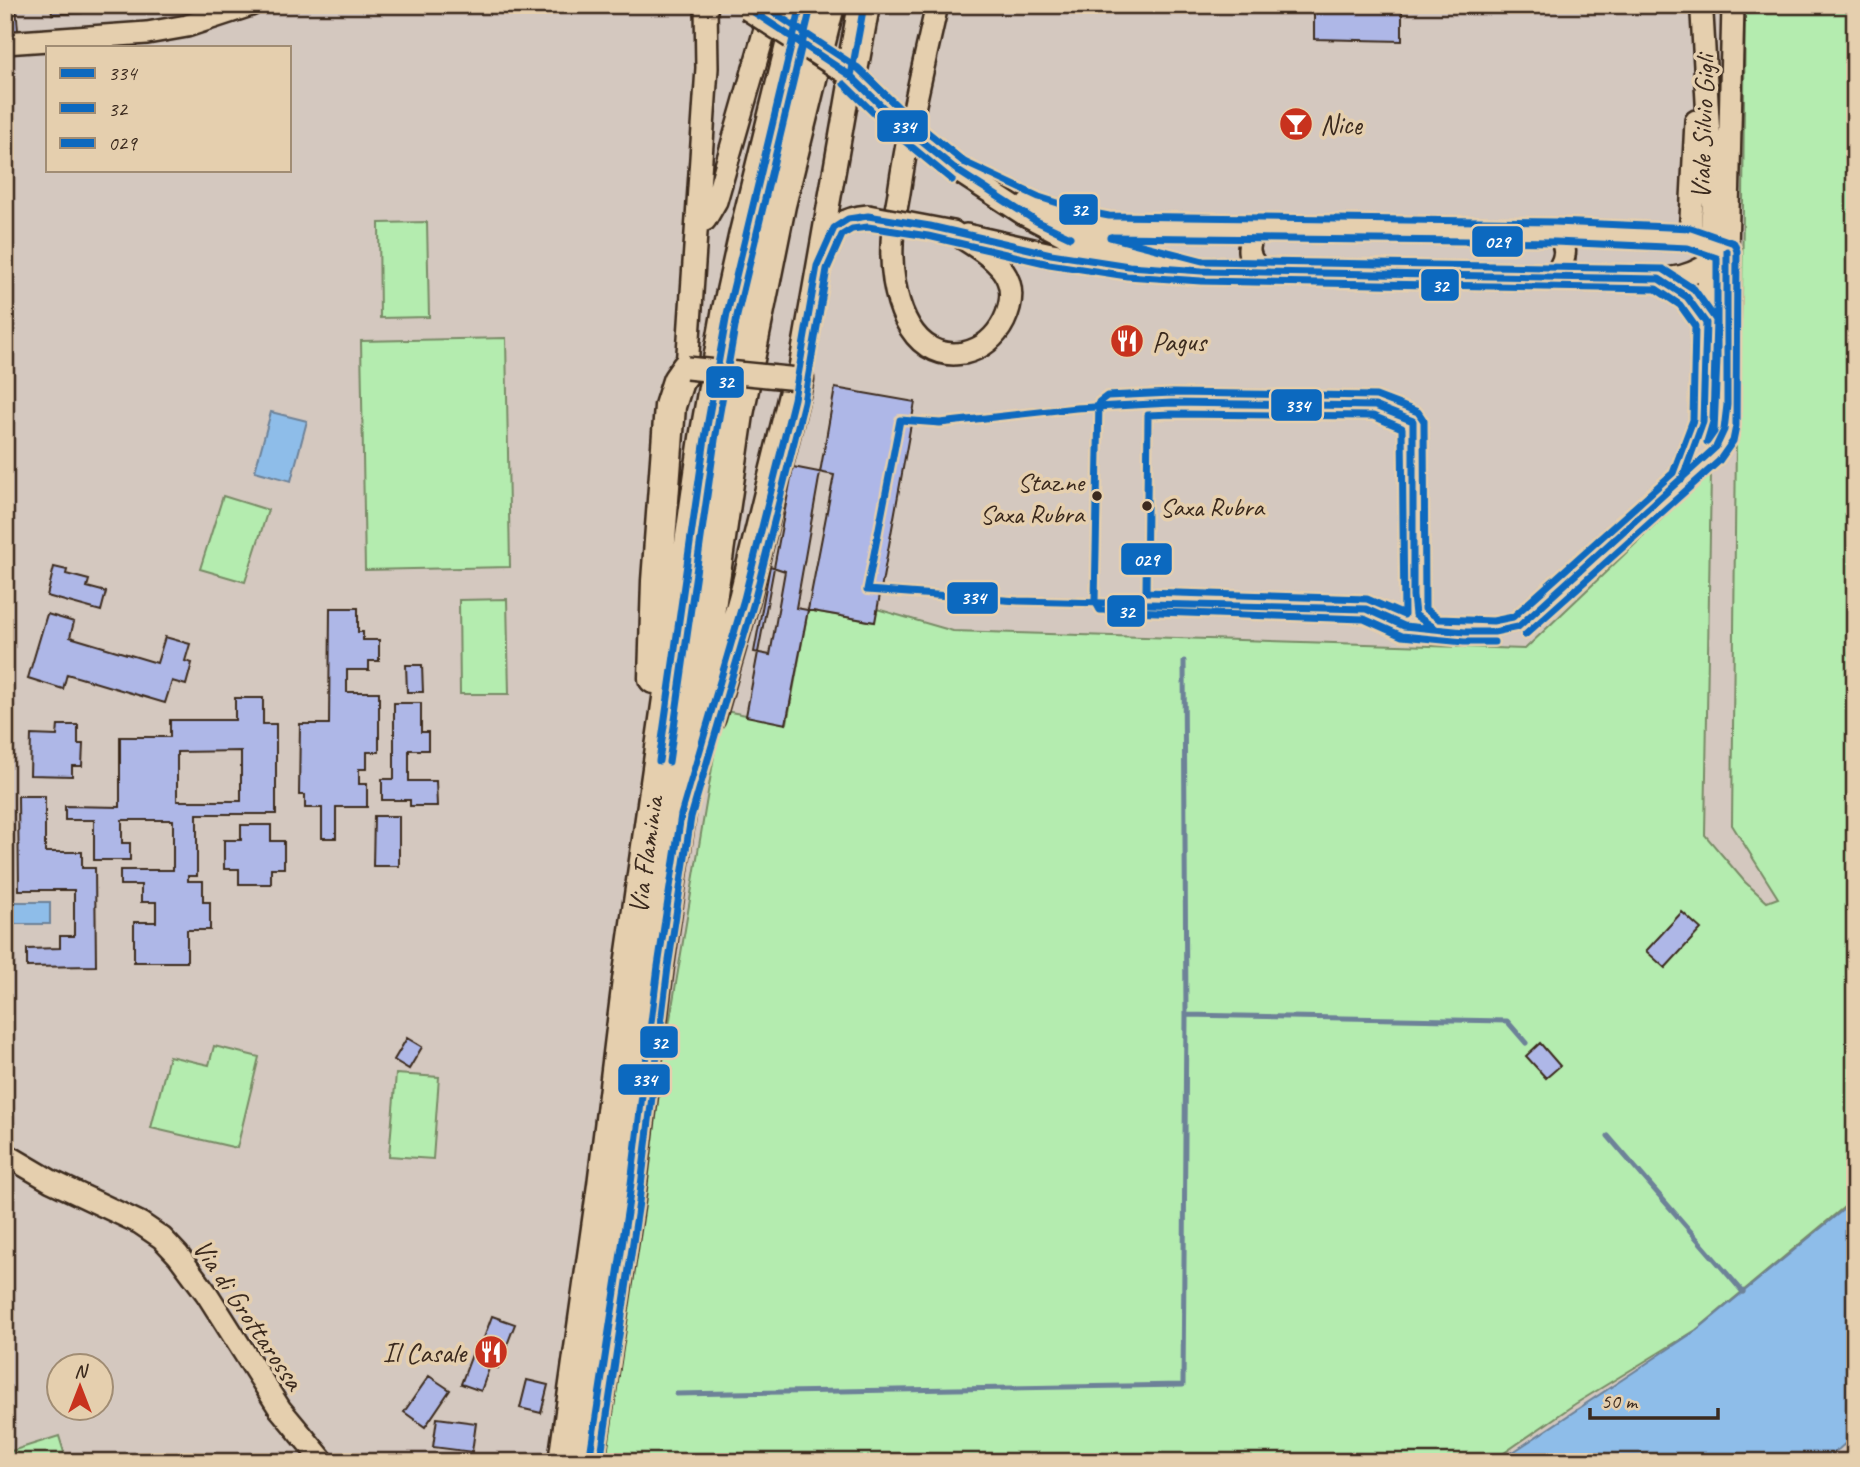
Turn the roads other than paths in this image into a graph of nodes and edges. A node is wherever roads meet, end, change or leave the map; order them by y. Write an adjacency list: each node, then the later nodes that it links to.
1 (251, 5): 11 (street)
2 (706, 5): 16 (street)
3 (772, 5): 16 (street)
4 (801, 5): 29 (highway, Via Flaminia)
5 (829, 5): 30 (highway, Via Flaminia)
6 (864, 5): 12 (highway)
7 (937, 5): 18 (street)
8 (1733, 5): 21 (street, Viale Silvio Gigli)
9 (745, 7): 12 (street, bridge)
10 (1702, 10): 20 (street); 21 (street)
11 (5, 43)
12 (850, 76): 13 (street); 14 (street, bridge)
13 (834, 166): 15 (street); 22 (street)
14 (977, 182): 17 (street); 23 (street)
15 (868, 216): 18 (street, bridge); 22 (street)
16 (697, 223): 27 (street)
17 (1259, 228): 19 (street); 24 (street)
18 (953, 232): 23 (street)
19 (1555, 232): 20 (street); 25 (street)
20 (1689, 238): 21 (street)
21 (1714, 259): 26 (street); 26 (street)
22 (817, 266): 28 (street)
23 (1202, 271): 24 (street)
24 (1264, 272): 25 (street)
25 (1553, 277): 26 (street)
26 (1658, 279)
27 (687, 368): 28 (street, bridge); 29 (highway)
28 (798, 379): 30 (highway)
29 (655, 787): 33 (highway, Via Flaminia)
30 (681, 815): 34 (highway, Via Flaminia)
31 (5, 1154): 32 (street, Via di Grottarossa)
32 (324, 1462)
33 (564, 1462)
34 (589, 1462)

